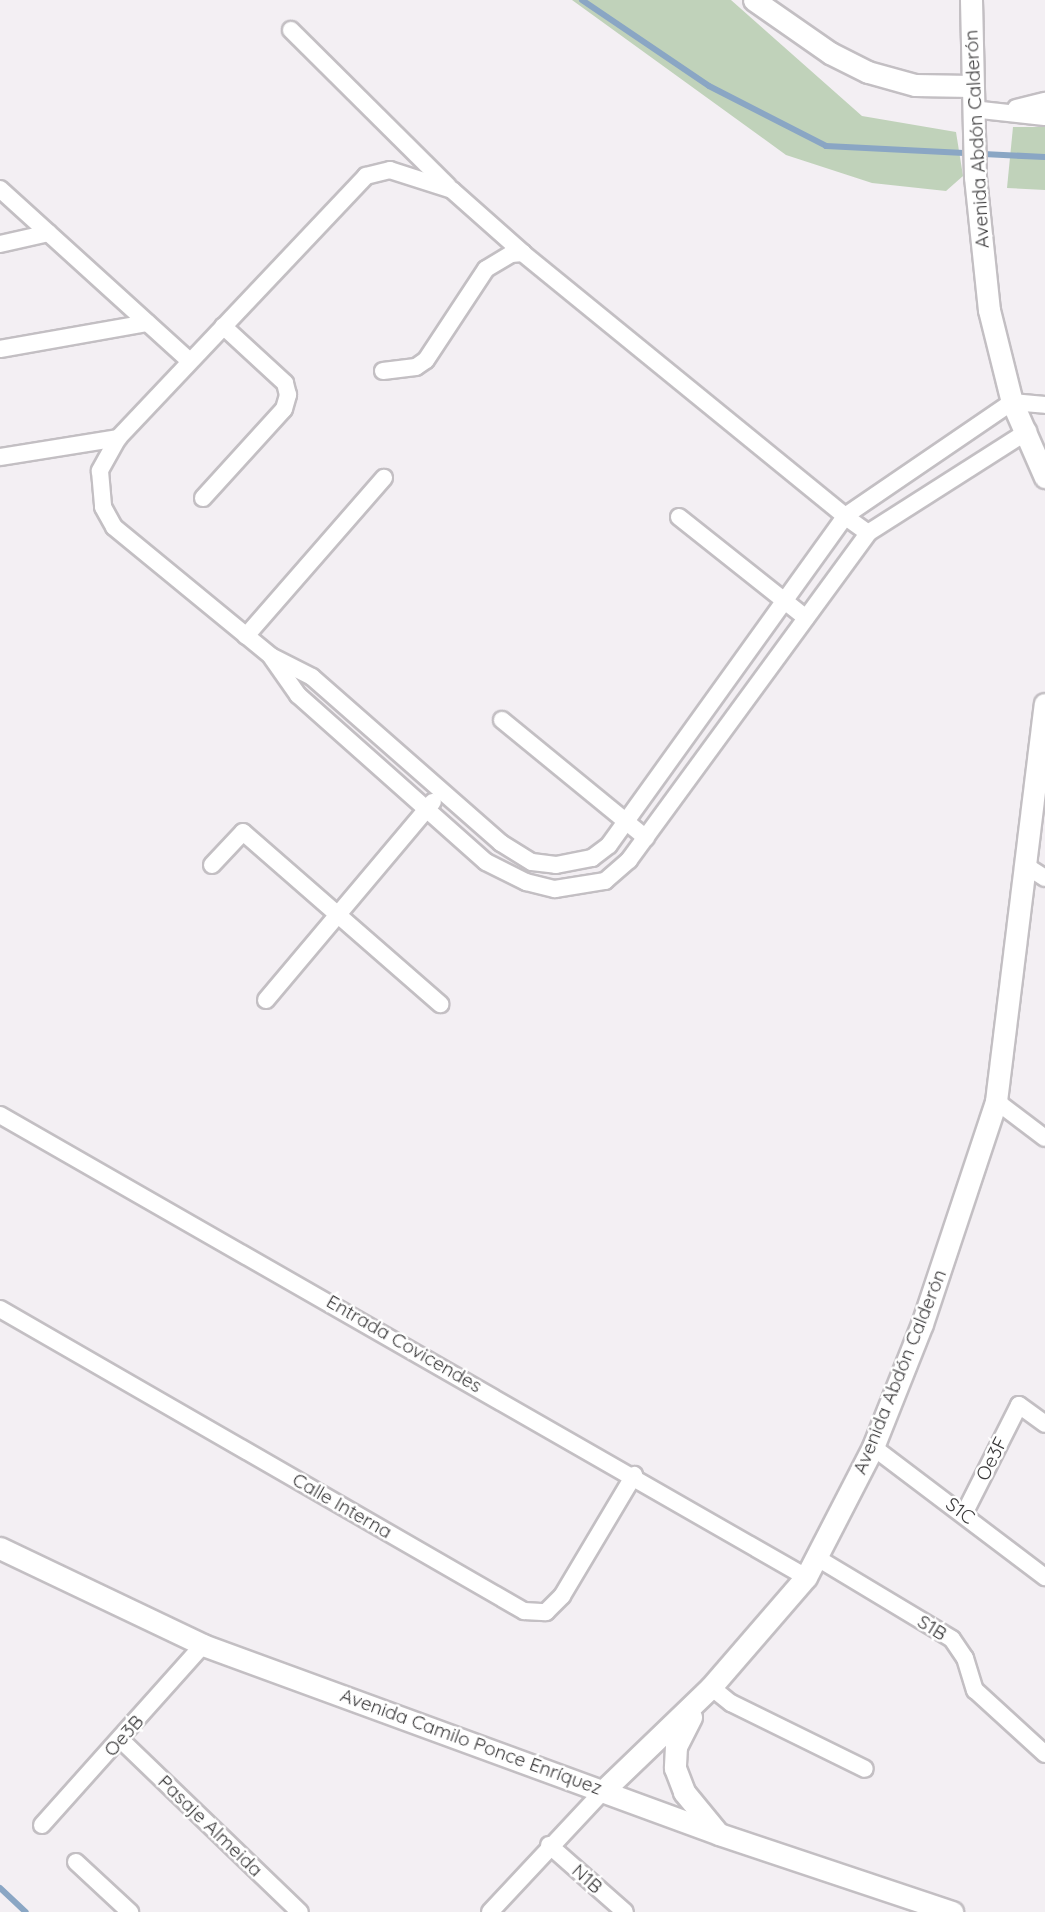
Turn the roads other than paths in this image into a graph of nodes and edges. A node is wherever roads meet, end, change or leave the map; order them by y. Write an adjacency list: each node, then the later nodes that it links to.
1 (754, 0): 4 (street)
2 (971, 0): 4 (street, Avenida Abdón Calderón)
3 (290, 30): 10 (street)
4 (971, 86): 8 (street, Avenida Abdón Calderón)
5 (1045, 101): 6 (street)
6 (1010, 110): 7 (street); 8 (street)
7 (1045, 117)
8 (972, 119): 19 (street, Avenida Abdón Calderón)
9 (0, 188): 11 (street)
10 (452, 190): 13 (street); 15 (street)
11 (49, 233): 12 (street); 14 (street)
12 (0, 244)
13 (523, 253): 18 (street); 27 (street)
14 (148, 323): 16 (street); 17 (street)
15 (223, 326): 17 (street); 26 (street)
16 (0, 349)
17 (190, 361): 22 (street)
18 (383, 371)
19 (1012, 402): 20 (street); 21 (street, Avenida Abdón Calderón); 27 (street)
20 (1045, 405)
21 (1028, 431): 24 (street, Avenida Abdón Calderón); 29 (street)
22 (118, 438): 23 (street); 32 (street)
23 (0, 457)
24 (1045, 477)
25 (384, 478): 32 (street)
26 (203, 498)
27 (845, 516): 29 (street); 30 (street)
28 (679, 517): 30 (street)
29 (868, 533): 31 (street)
30 (783, 602): 31 (street); 35 (street)
31 (806, 618): 37 (street)
32 (246, 636): 33 (street)
33 (271, 656): 38 (street); 39 (street)
34 (1045, 704): 45 (street, Avenida Abdón Calderón)
35 (700, 719): 37 (street); 42 (street)
36 (502, 720): 42 (street)
37 (723, 733): 43 (street)
38 (395, 751): 39 (street); 40 (street)
39 (379, 767): 41 (street)
40 (443, 793): 41 (street); 42 (street)
41 (425, 809): 43 (street); 46 (street)
42 (624, 824): 43 (street)
43 (646, 838)
44 (212, 865): 46 (street)
45 (1036, 872): 49 (street, Avenida Abdón Calderón)
46 (338, 915): 47 (street); 48 (street)
47 (266, 1000)
48 (440, 1004)
49 (996, 1101): 51 (street); 54 (street, Avenida Abdón Calderón)
50 (0, 1115): 55 (street, Entrada Covicendes)
51 (1045, 1138)
52 (0, 1308): 55 (street, Calle Interna)
53 (1045, 1424): 56 (street, Oe3F)
54 (873, 1447): 56 (street, S1C); 58 (street, Avenida Abdón Calderón)
55 (634, 1475): 59 (street, Entrada Covicendes)
56 (964, 1514): 60 (street, S1C)
57 (0, 1548): 61 (street, Avenida Camilo Ponce Enríquez)
58 (819, 1559): 59 (street, Avenida Abdón Calderón); 64 (street, S1B)
59 (806, 1577): 62 (street, Avenida Abdón Calderón)
60 (1045, 1577)
61 (203, 1645): 63 (street, Oe3B); 66 (street, Avenida Camilo Ponce Enríquez)
62 (711, 1686): 65 (street); 66 (street, Avenida Abdón Calderón); 68 (street)
63 (121, 1740): 67 (street, Oe3B); 72 (street, Pasaje Almeida)
64 (1045, 1754)
65 (865, 1769)
66 (605, 1789): 68 (street, Avenida Camilo Ponce Enríquez); 69 (street, Avenida Abdón Calderón)
67 (42, 1825)
68 (719, 1834): 75 (street, Avenida Camilo Ponce Enríquez)
69 (549, 1845): 73 (street, Avenida Abdón Calderón); 74 (street, N1B)
70 (76, 1863): 71 (street)
71 (130, 1912)
72 (300, 1912)
73 (490, 1912)
74 (625, 1912)
75 (952, 1912)

